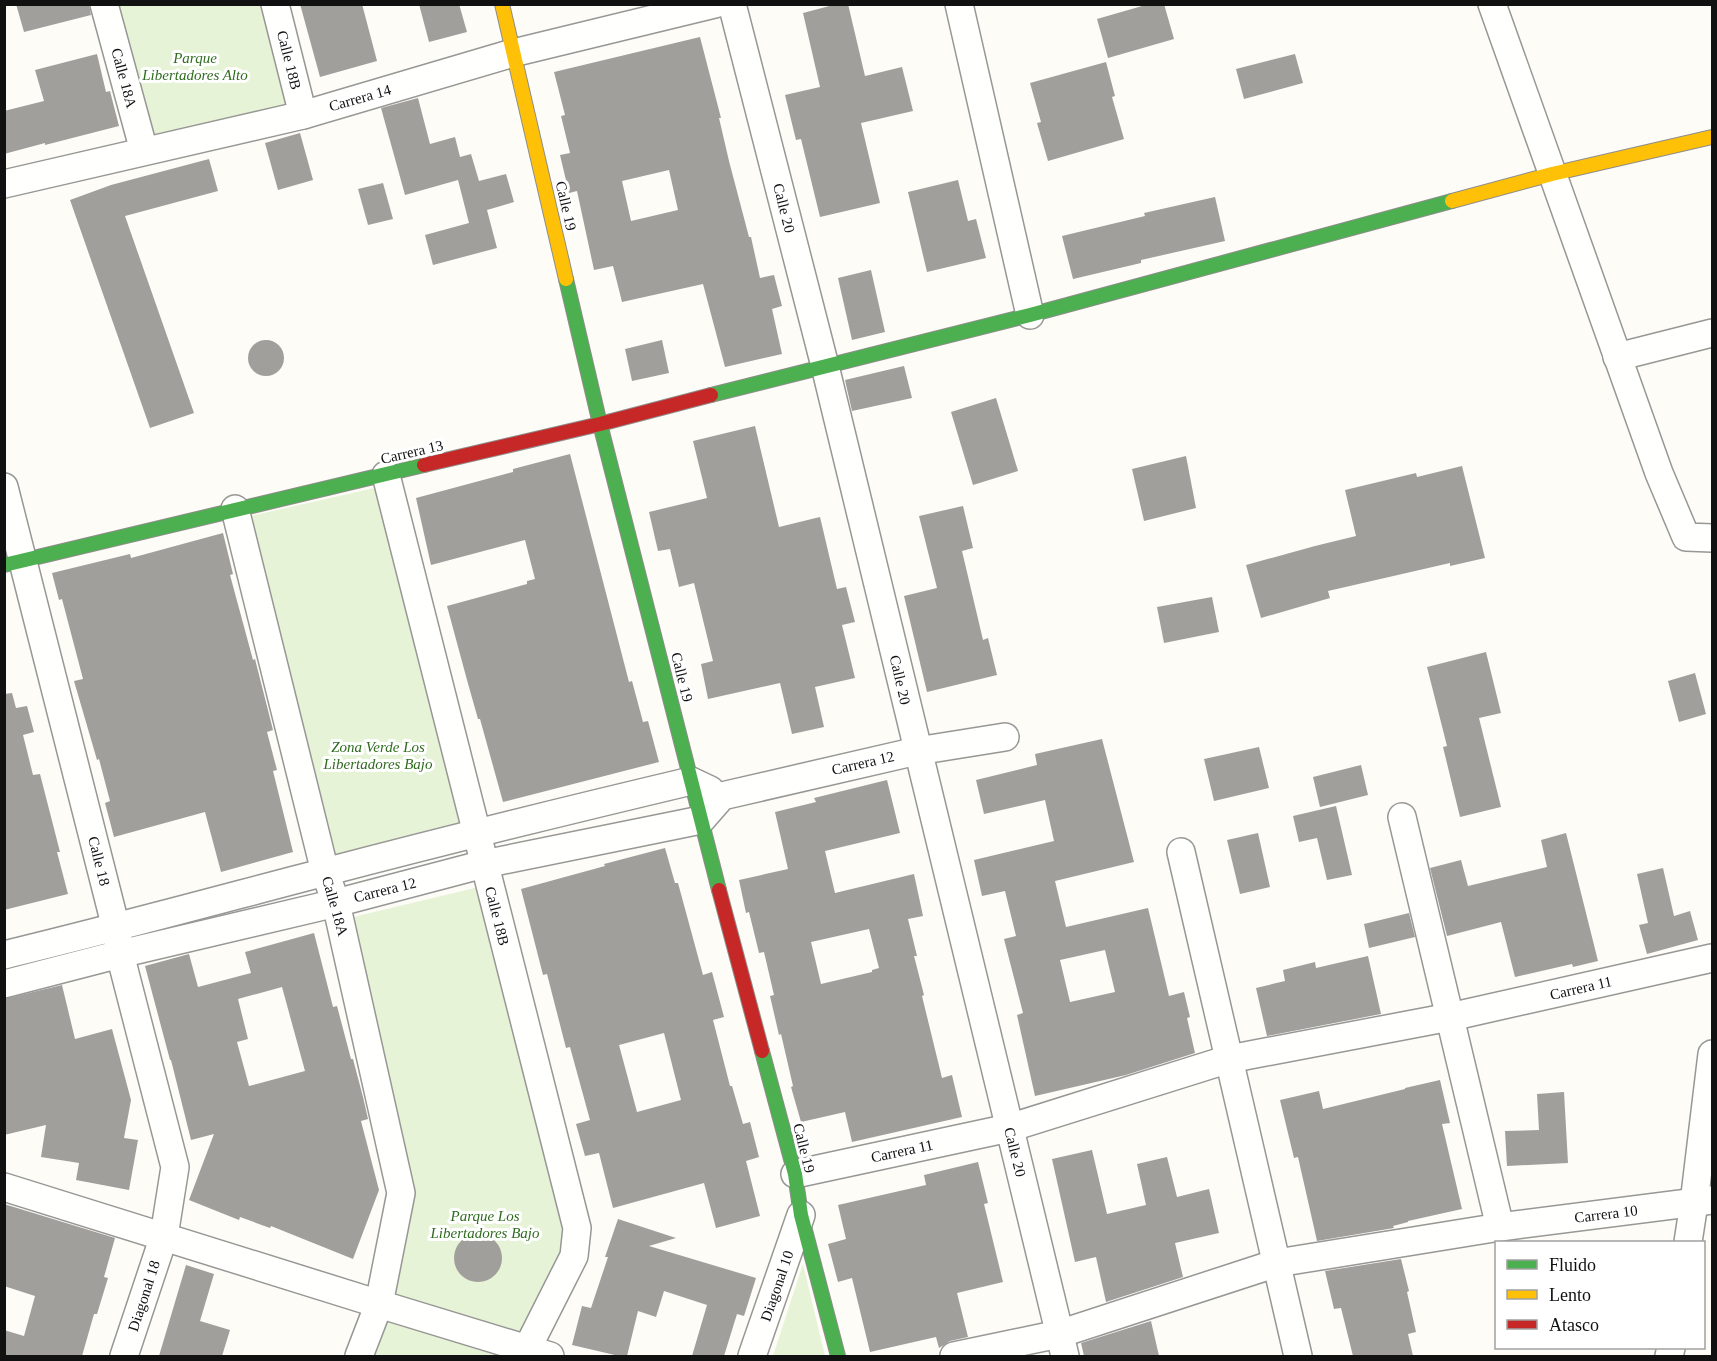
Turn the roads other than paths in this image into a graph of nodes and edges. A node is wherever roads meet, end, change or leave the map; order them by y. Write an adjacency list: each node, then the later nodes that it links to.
1 (104, 4): 11 (street, Calle 18A)
2 (274, 4): 9 (street, Calle 18B)
3 (502, 4): 8 (street, Calle 19)
4 (715, 4): 8 (street, Carrera 14)
5 (732, 4): 17 (street, Calle 20)
6 (959, 4): 14 (street)
7 (1492, 4): 12 (street)
8 (513, 53): 9 (street, Carrera 14); 18 (street, Calle 19)
9 (303, 115): 11 (street, Carrera 14)
10 (1713, 137): 12 (street, Carrera 13)
11 (144, 151): 13 (street, Carrera 14)
12 (1552, 174): 14 (street, Carrera 13); 16 (street)
13 (4, 184)
14 (1030, 315): 17 (street, Carrera 13)
15 (1713, 333): 16 (street)
16 (1617, 357): 22 (street)
17 (825, 366): 18 (street, Carrera 13); 25 (street, Calle 20)
18 (600, 424): 19 (street, Carrera 13); 26 (street, Calle 19)
19 (386, 475): 21 (street, Carrera 13); 30 (street, Calle 18B)
20 (4, 487): 23 (street, Calle 18)
21 (235, 509): 23 (street, Carrera 13); 33 (street, Calle 18A)
22 (1713, 538)
23 (14, 563): 35 (street, Calle 18)
24 (1005, 737): 25 (street, Carrera 12)
25 (917, 751): 27 (street, Carrera 12); 42 (street, Calle 20)
26 (692, 781): 27 (street); 29 (street, Calle 19); 30 (street, Carrera 12)
27 (722, 795): 29 (street)
28 (1402, 818): 39 (street)
29 (701, 820): 32 (street, Carrera 12); 43 (street, Calle 19)
30 (478, 833): 32 (street, Calle 18B); 33 (street, Carrera 12)
31 (1181, 852): 41 (street)
32 (484, 864): 34 (street, Carrera 12); 53 (street, Calle 18B)
33 (325, 872): 34 (street, Calle 18A); 35 (street, Carrera 12)
34 (336, 903): 35 (street, Carrera 12); 51 (street, Calle 18A)
35 (118, 941): 36 (street, Carrera 12); 38 (street, Carrera 12); 48 (street, Calle 18)
36 (4, 955)
37 (1713, 958): 39 (street, Carrera 11)
38 (4, 984)
39 (1450, 1017): 41 (street, Carrera 11); 47 (street)
40 (1713, 1054): 45 (street)
41 (1229, 1059): 42 (street, Carrera 11); 50 (street)
42 (1009, 1128): 43 (street, Carrera 11); 52 (street, Calle 20)
43 (795, 1174): 46 (street, Calle 19)
44 (4, 1187): 48 (street)
45 (1703, 1202): 47 (street, Carrera 10); 49 (street)
46 (801, 1215): 56 (street, Diagonal 10); 57 (street, Calle 19)
47 (1500, 1227): 50 (street, Carrera 10)
48 (164, 1236): 51 (street); 54 (street, Diagonal 18)
49 (1688, 1241)
50 (1277, 1263): 52 (street, Carrera 10); 59 (street)
51 (379, 1304): 53 (street); 55 (street, Calle 18A)
52 (1062, 1345): 58 (street, Carrera 10)
53 (539, 1353)
54 (124, 1356)
55 (359, 1356)
56 (752, 1356)
57 (838, 1356)
58 (954, 1356)
59 (1298, 1356)

